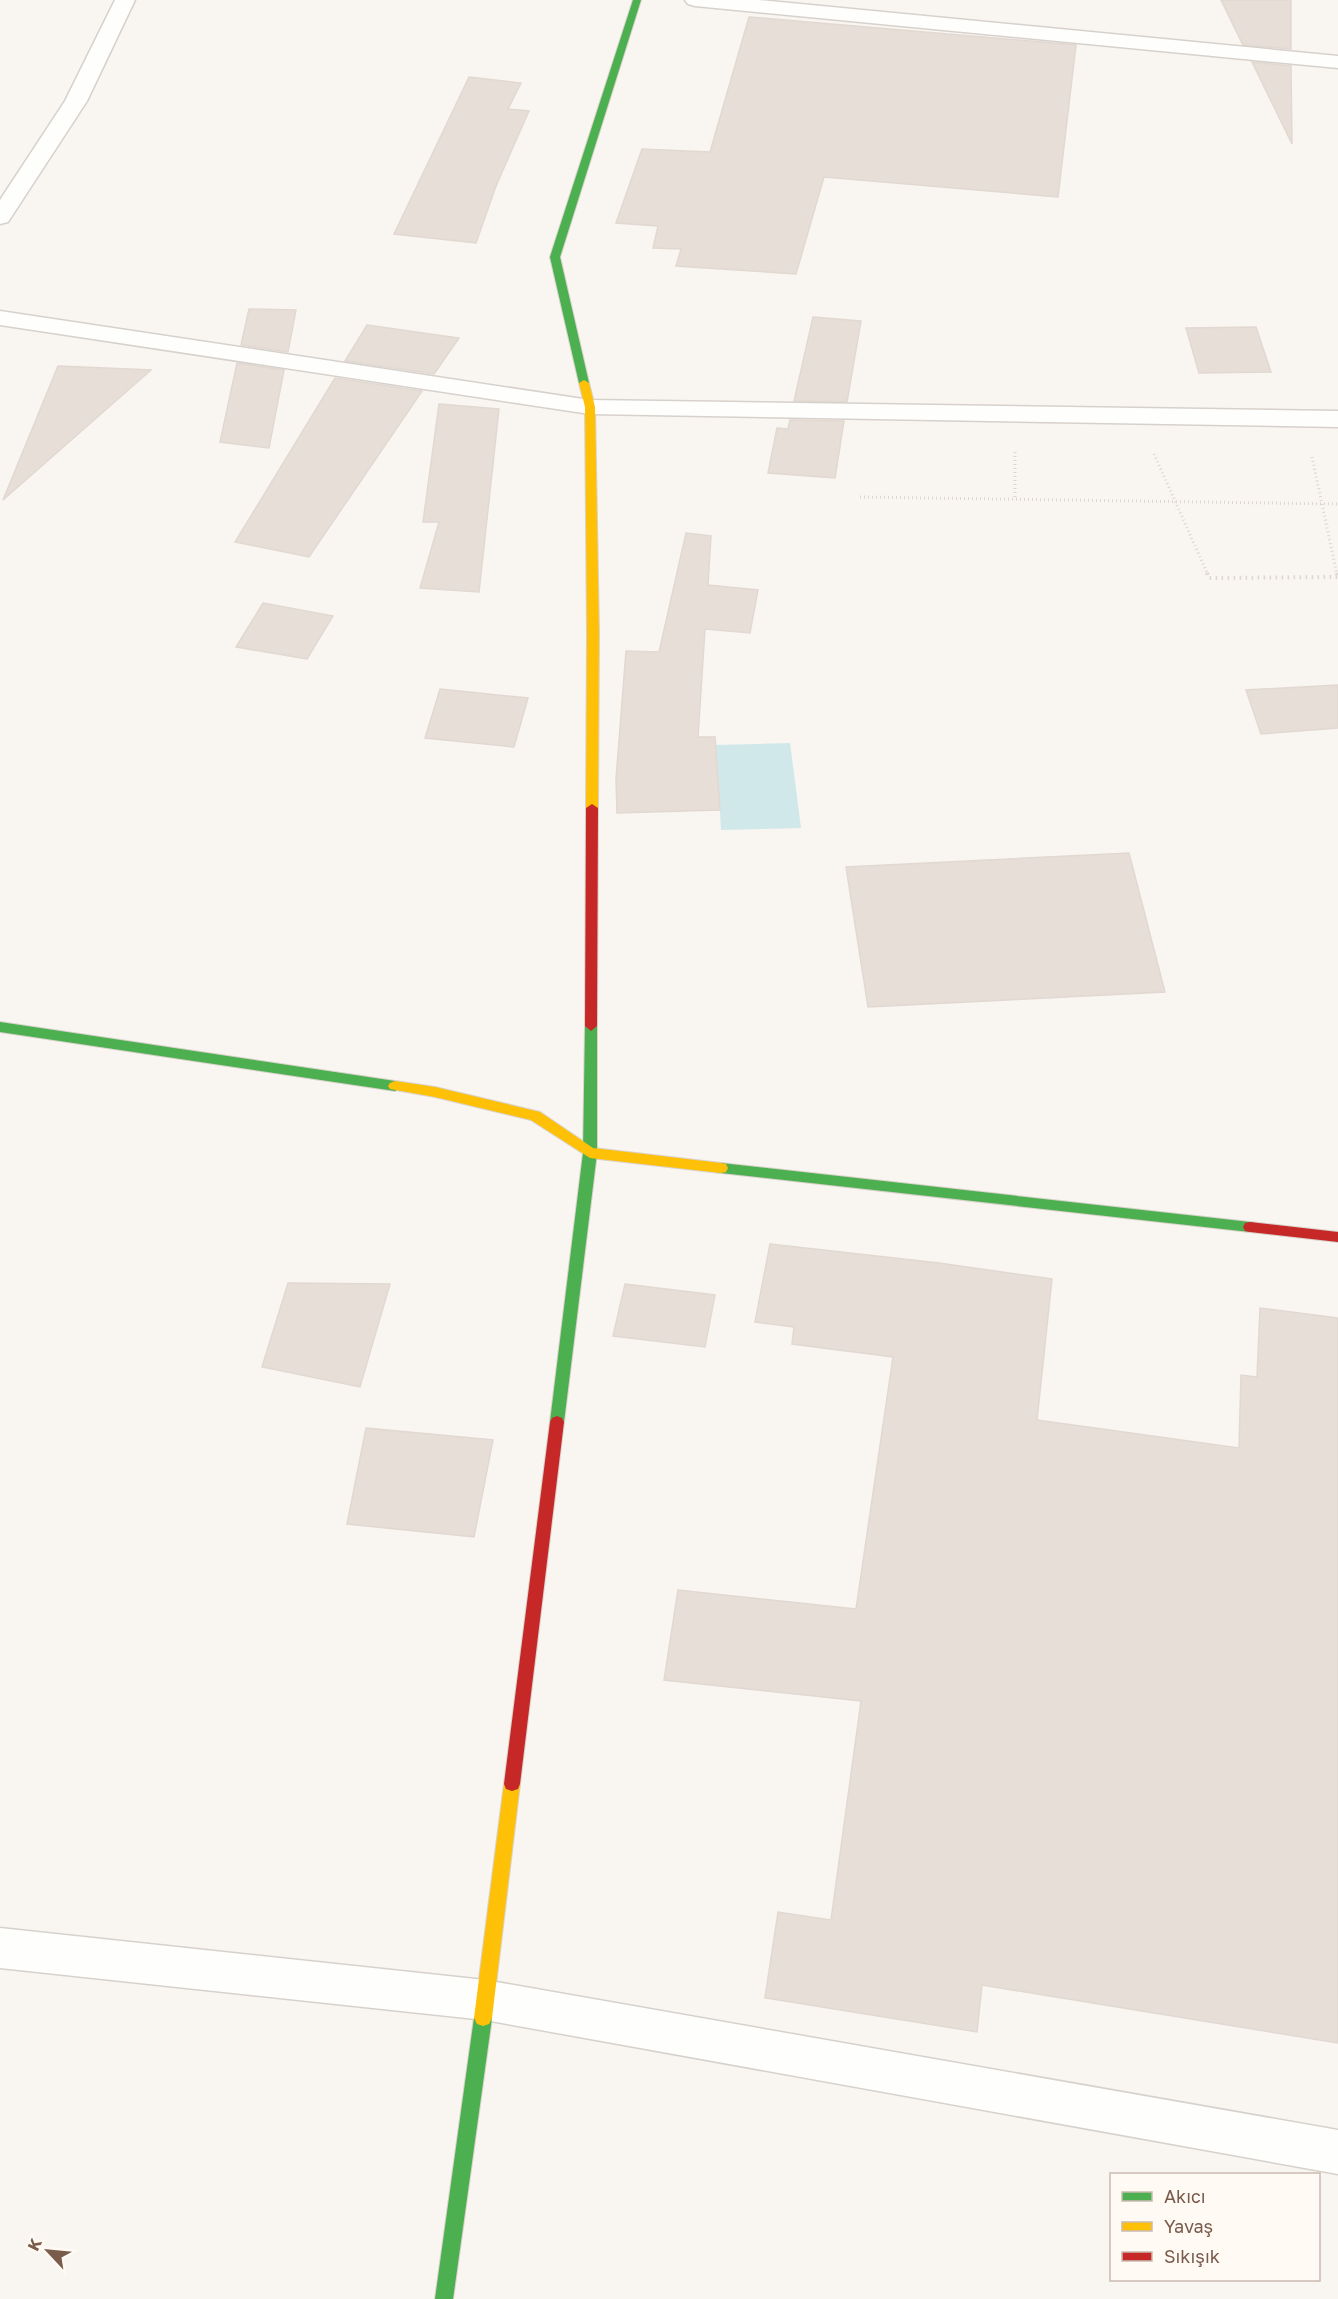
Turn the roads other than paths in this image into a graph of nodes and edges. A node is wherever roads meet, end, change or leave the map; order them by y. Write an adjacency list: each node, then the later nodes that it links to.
1 (125, 0): 5 (street)
2 (637, 0): 7 (street)
3 (695, 0): 4 (street)
4 (1338, 62)
5 (0, 217)
6 (0, 318): 7 (street)
7 (590, 407): 8 (street); 10 (street)
8 (1338, 419)
9 (0, 1027): 10 (street)
10 (590, 1153): 11 (street); 13 (street)
11 (1338, 1237)
12 (0, 1948): 13 (street)
13 (485, 2000): 14 (street); 15 (street)
14 (1338, 2152)
15 (444, 2299)

